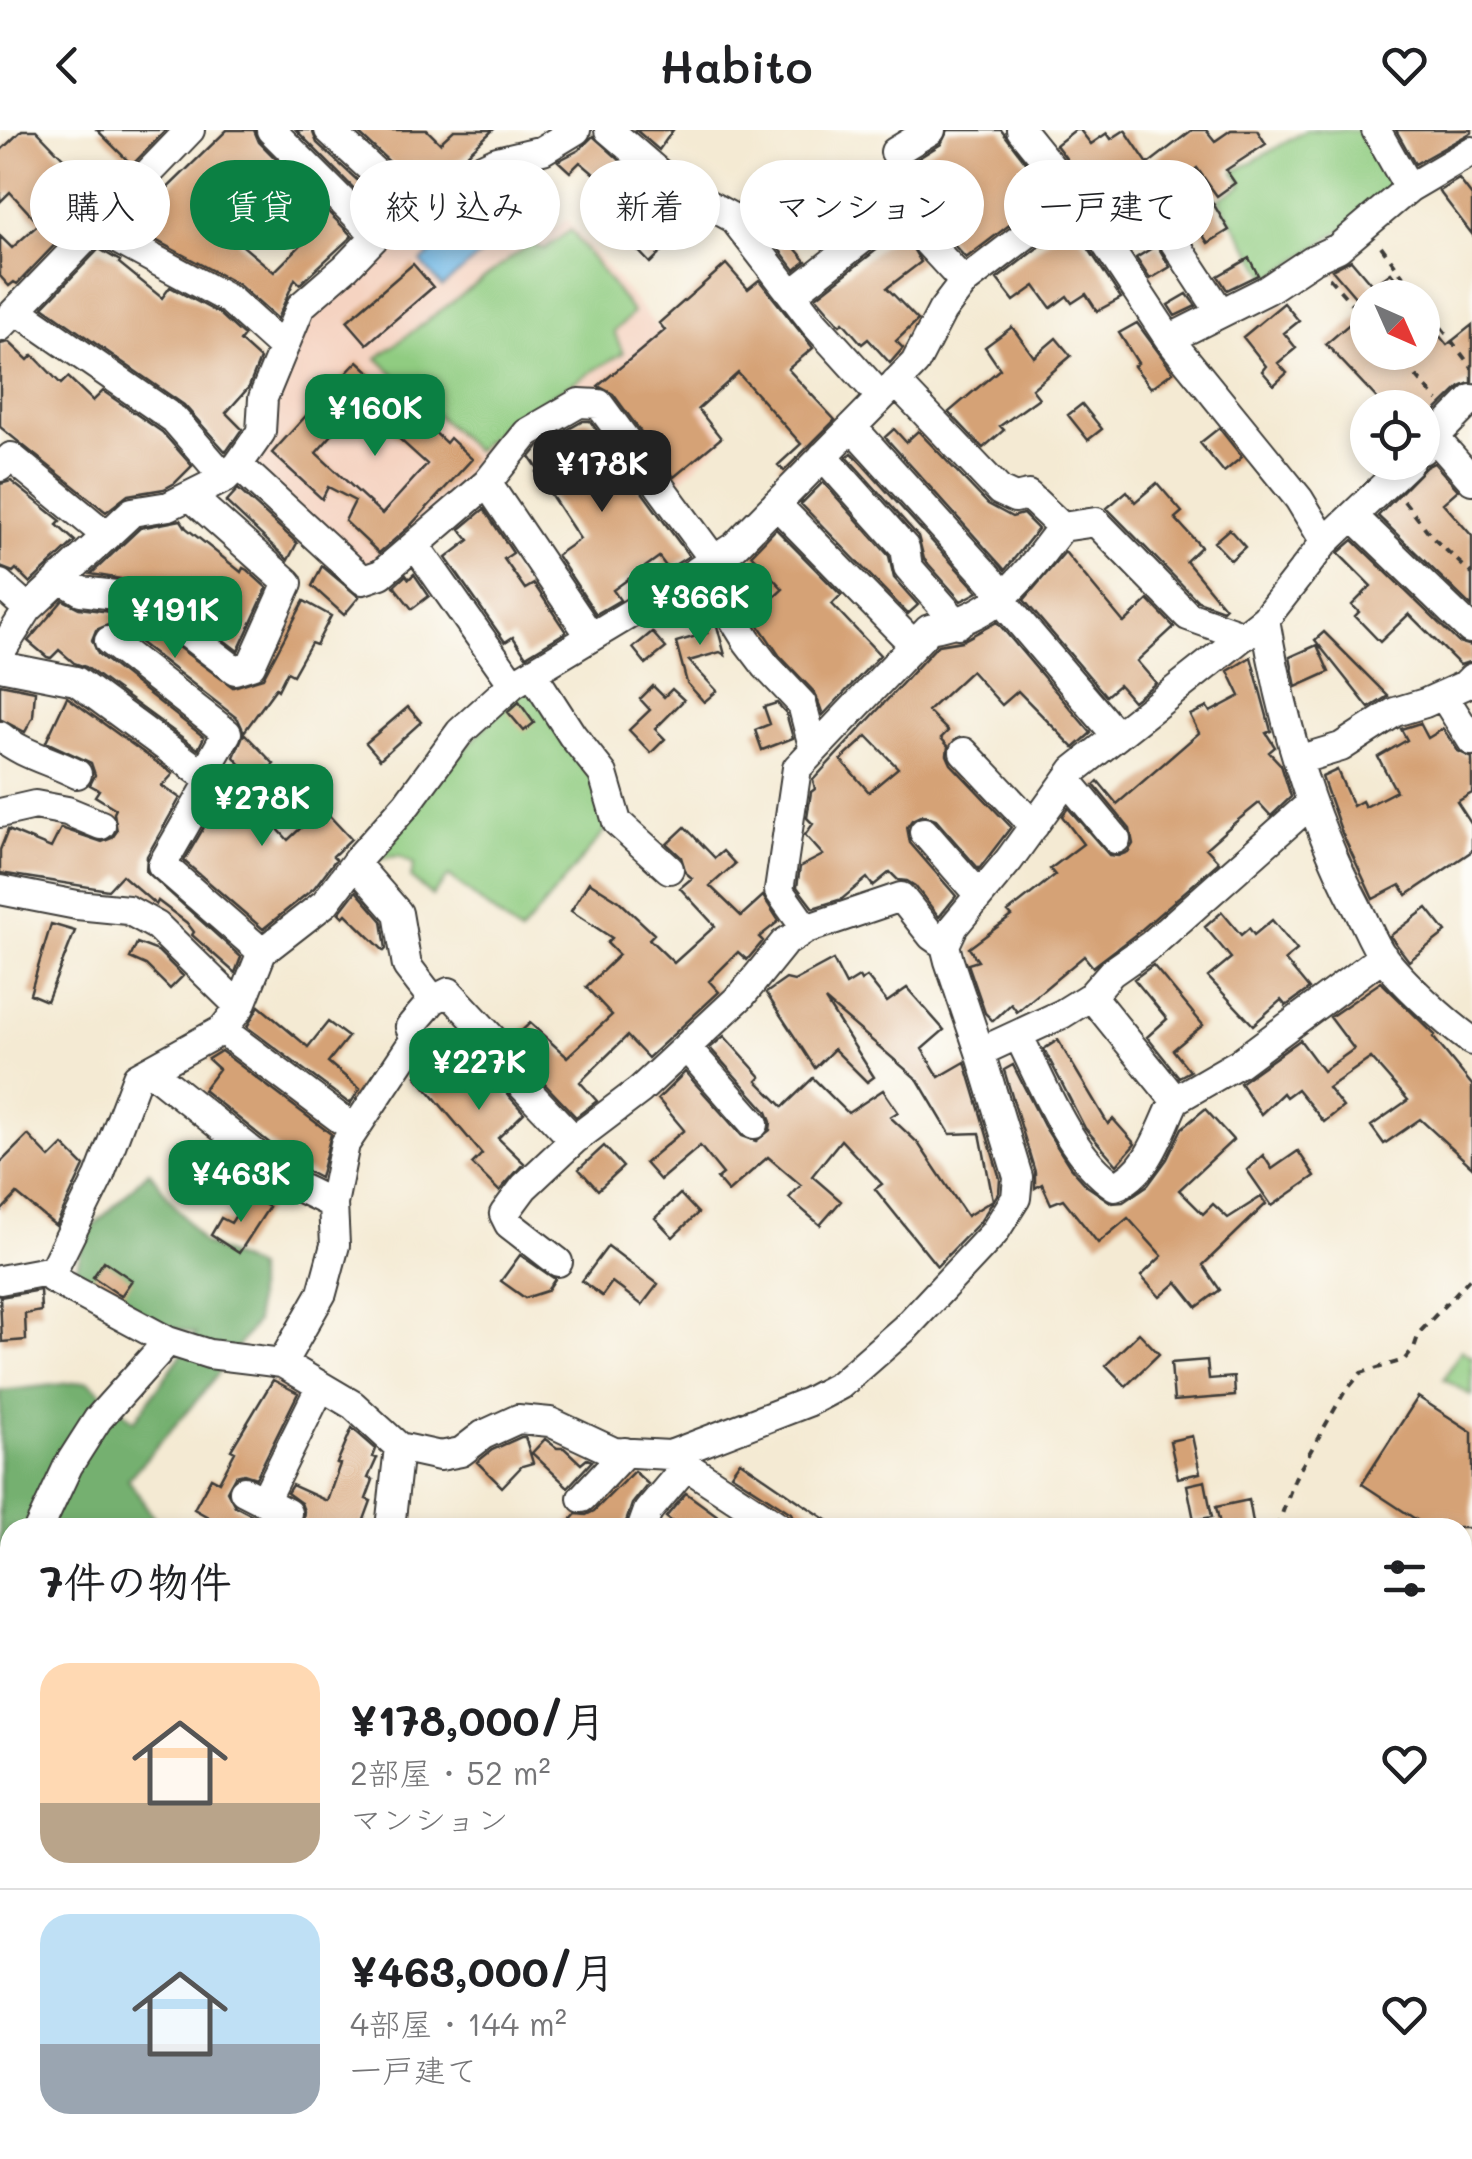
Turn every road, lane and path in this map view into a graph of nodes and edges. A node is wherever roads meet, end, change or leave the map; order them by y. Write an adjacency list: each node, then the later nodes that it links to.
1 (190, 130): 11 (street)
2 (271, 130): 16 (street)
3 (329, 130): 12 (street)
4 (576, 130): 13 (street)
5 (609, 130): 27 (street)
6 (931, 130): 10 (street)
7 (1020, 130): 14 (street)
8 (1376, 130): 15 (street)
9 (1472, 151): 15 (street)
10 (895, 152)
11 (162, 160)
12 (361, 160)
13 (501, 160)
14 (1045, 160)
15 (1409, 188): 17 (street)
16 (350, 209)
17 (1366, 226): 24 (street); 25 (path)
18 (77, 250): 30 (street)
19 (137, 250): 33 (street)
20 (360, 250): 33 (street)
21 (1006, 250): 26 (street)
22 (1110, 250): 32 (street)
23 (1180, 250): 29 (street)
24 (1312, 260): 28 (path); 29 (street)
25 (1406, 280)
26 (964, 282): 27 (street); 36 (street)
27 (792, 294): 36 (street)
28 (1350, 302)
29 (1221, 313): 32 (street)
30 (9, 319): 41 (street)
31 (1440, 325): 34 (path)
32 (1169, 340): 51 (street)
33 (282, 348): 41 (street)
34 (1472, 368)
35 (1406, 370): 38 (path)
36 (889, 389): 37 (street); 49 (street)
37 (852, 427): 39 (street); 57 (street)
38 (1446, 427): 44 (street)
39 (823, 456): 47 (street); 59 (street)
40 (0, 467): 50 (street)
41 (232, 472): 46 (street); 52 (street)
42 (1391, 480): 48 (street)
43 (1403, 480): 54 (path)
44 (1472, 480)
45 (486, 483): 52 (street); 53 (street); 62 (street)
46 (190, 496): 50 (street); 55 (street)
47 (776, 504): 53 (street); 64 (street)
48 (1353, 516): 51 (street); 61 (street)
49 (1062, 527): 57 (street); 60 (street)
50 (106, 536): 55 (street)
51 (1325, 542): 60 (street)
52 (415, 545): 67 (street)
53 (708, 564): 62 (street); 73 (street)
54 (1472, 574)
55 (60, 578): 58 (street)
56 (0, 584): 58 (street)
57 (1003, 598): 59 (street); 71 (street)
58 (28, 608): 65 (street)
59 (958, 624): 64 (street)
60 (1254, 627): 71 (street); 75 (street)
61 (1470, 629)
62 (591, 637): 67 (street)
63 (109, 641): 77 (street)
64 (914, 644): 73 (street)
65 (0, 653)
66 (0, 666): 77 (street)
67 (522, 678): 85 (street); 86 (street)
68 (1472, 678): 69 (street)
69 (1443, 695): 72 (street); 75 (street)
70 (0, 736): 76 (street)
71 (1117, 736): 78 (street)
72 (1472, 741)
73 (814, 750): 89 (street)
74 (964, 752): 82 (street)
75 (1298, 760): 79 (street)
76 (77, 774)
77 (204, 775): 91 (street)
78 (1067, 780): 82 (street); 84 (street)
79 (1310, 804): 92 (street); 93 (street)
80 (0, 813): 81 (street)
81 (101, 825)
82 (1034, 826): 88 (street)
83 (924, 832): 88 (street)
84 (1116, 839)
85 (356, 865): 91 (street); 94 (street)
86 (669, 869)
87 (0, 890): 95 (street)
88 (979, 894): 90 (street)
89 (806, 929): 90 (street); 99 (street)
90 (946, 945): 100 (street)
91 (262, 952): 95 (street)
92 (1383, 956): 98 (street); 102 (street)
93 (1091, 996): 97 (street); 102 (street)
94 (432, 1000): 103 (street); 105 (street)
95 (240, 1007): 96 (street)
96 (222, 1030): 101 (street); 103 (street)
97 (1018, 1035): 100 (street); 102 (street)
98 (1472, 1041)
99 (686, 1047): 104 (street); 105 (street)
100 (980, 1052): 116 (street)
101 (151, 1072): 106 (street); 108 (street)
102 (1175, 1100)
103 (361, 1118): 106 (street)
104 (754, 1124)
105 (574, 1140): 107 (street)
106 (333, 1204): 112 (street)
107 (558, 1262)
108 (53, 1270): 110 (street); 111 (street)
109 (1472, 1276): 123 (path)
110 (0, 1280)
111 (168, 1341): 112 (street); 119 (street)
112 (282, 1363): 113 (street)
113 (320, 1386): 114 (street); 118 (street)
114 (399, 1447): 115 (street); 120 (street)
115 (624, 1452): 116 (street); 117 (street)
116 (678, 1460): 121 (street); 122 (street)
117 (582, 1498)
118 (265, 1502)
119 (44, 1518)
120 (391, 1518)
121 (646, 1518)
122 (766, 1518)
123 (1281, 1518)

